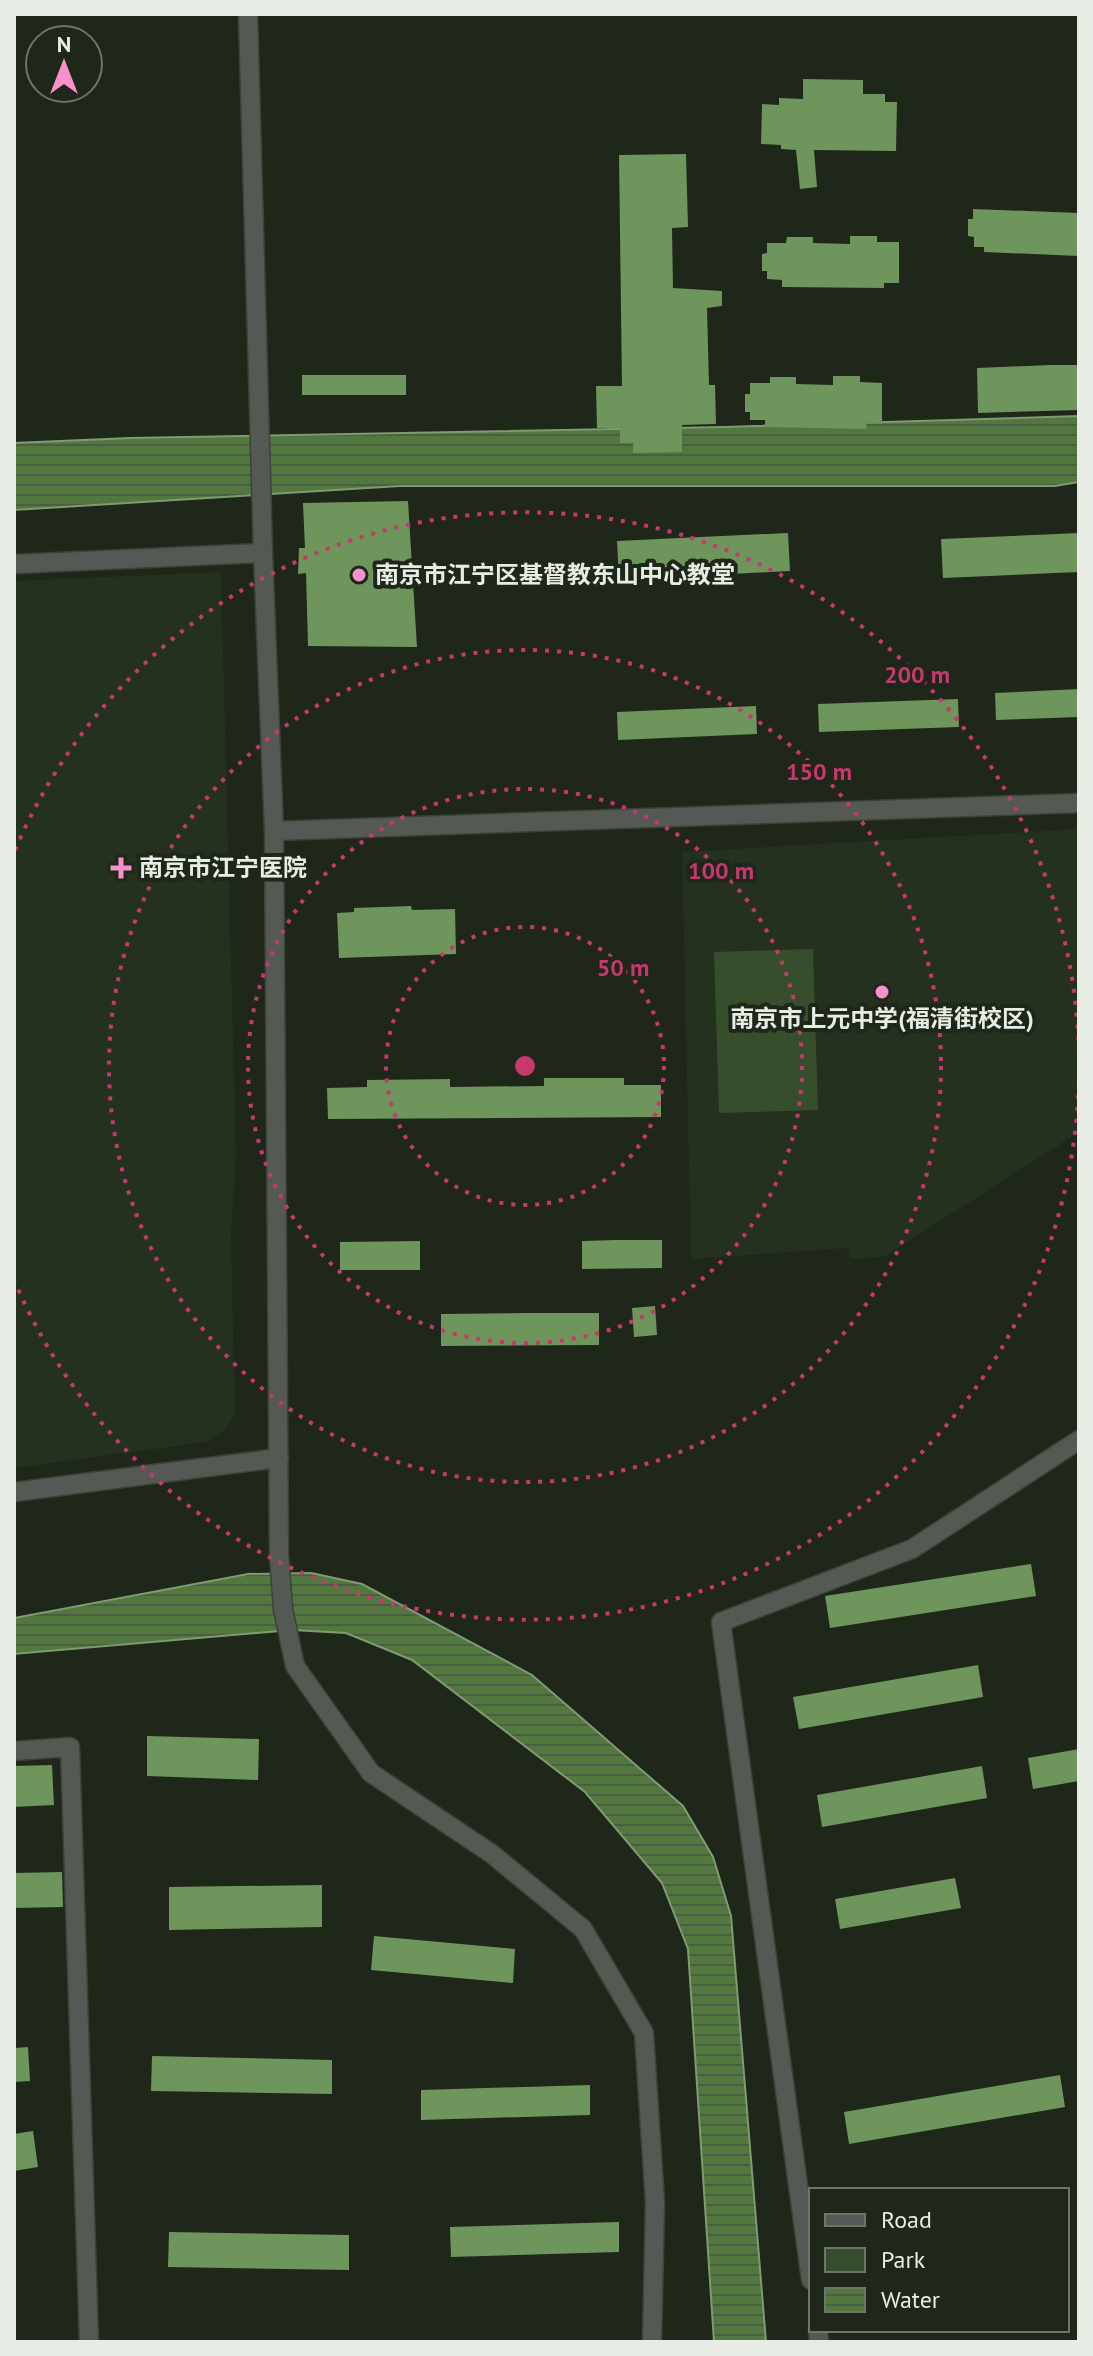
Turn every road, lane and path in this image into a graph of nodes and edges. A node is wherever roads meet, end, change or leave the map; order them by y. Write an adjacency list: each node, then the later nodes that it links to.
1 (248, 14): 2 (street)
2 (263, 553): 3 (street); 5 (street)
3 (14, 564)
4 (1079, 803): 5 (street)
5 (274, 831): 7 (street)
6 (1079, 1440): 10 (street)
7 (279, 1458): 8 (street); 12 (street)
8 (14, 1492)
9 (14, 1751): 11 (street)
10 (809, 2265)
11 (89, 2342)
12 (652, 2342)

